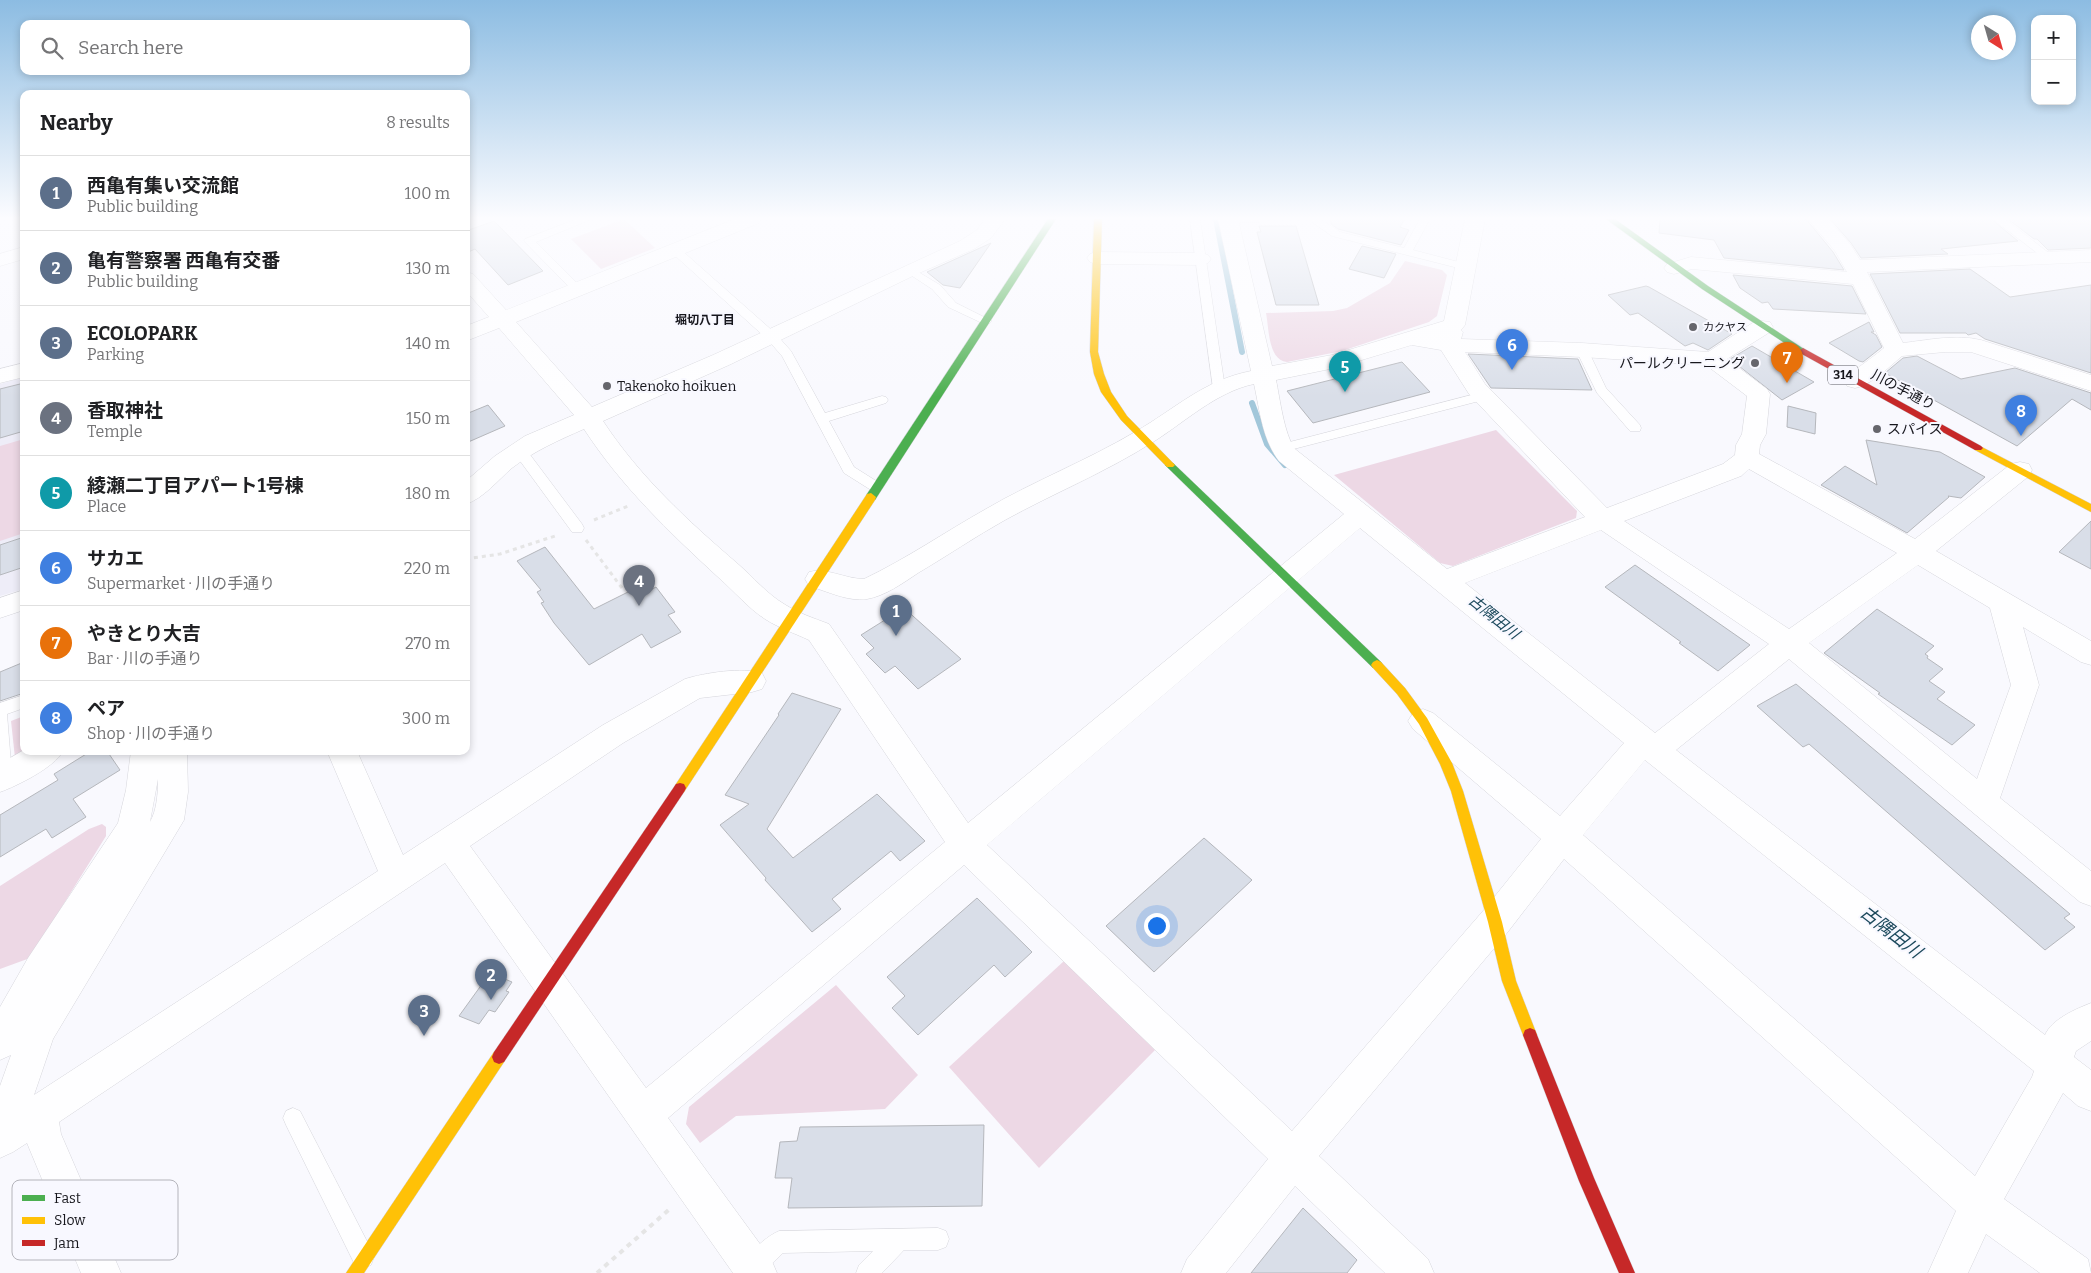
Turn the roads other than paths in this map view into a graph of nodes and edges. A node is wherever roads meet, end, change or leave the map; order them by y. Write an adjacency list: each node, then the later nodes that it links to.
1 (566, 278): 14 (lane)
2 (603, 278): 14 (street)
3 (706, 278): 20 (lane)
4 (892, 278): 20 (street)
5 (923, 278): 16 (lane)
6 (1014, 278): 16 (street)
7 (1096, 278): 35 (street)
8 (1204, 278): 29 (lane)
9 (1241, 278): 26 (street)
10 (1463, 278): 19 (street)
11 (1690, 278): 17 (street, 川の手通り / 314)
12 (1860, 278): 22 (street)
13 (470, 283): 15 (street)
14 (577, 289): 15 (street)
15 (502, 319): 18 (street); 32 (street)
16 (986, 321): 40 (street)
17 (1762, 327): 23 (street); 27 (street, 川の手通り / 314)
18 (470, 332)
19 (1451, 335): 21 (street); 26 (street); 30 (street)
20 (771, 336): 32 (street); 33 (lane)
21 (1582, 350): 23 (street); 34 (lane)
22 (1896, 350): 27 (street); 28 (street)
23 (1712, 358): 38 (street)
24 (20, 371): 25 (street)
25 (0, 376)
26 (1263, 376): 29 (street); 36 (street)
27 (1855, 382): 39 (street, 川の手通り / 314)
28 (2091, 384)
29 (1219, 388): 35 (street)
30 (1483, 396): 36 (lane); 44 (street)
31 (882, 400): 33 (lane)
32 (589, 418): 37 (street); 53 (street)
33 (821, 419): 40 (lane)
34 (1635, 428)
35 (1142, 438): 47 (street); 48 (street)
36 (1282, 448): 43 (street)
37 (520, 451): 41 (street); 45 (lane)
38 (1747, 458): 44 (street); 46 (street)
39 (2020, 470): 42 (street, 川の手通り / 314); 46 (street)
40 (876, 488): 48 (street)
41 (470, 491)
42 (2091, 508)
43 (1360, 514): 47 (street); 49 (street)
44 (1602, 519): 49 (street); 54 (street)
45 (577, 528)
46 (1917, 552): 51 (street); 54 (street)
47 (1286, 575): 60 (street); 70 (street)
48 (818, 579): 53 (street)
49 (1443, 581): 61 (street)
50 (20, 601): 52 (street)
51 (2002, 602): 55 (street); 67 (street)
52 (0, 608)
53 (791, 621): 56 (street); 70 (street)
54 (1789, 643): 61 (street); 67 (street)
55 (2091, 654)
56 (752, 681): 69 (street); 74 (street)
57 (20, 702): 58 (lane)
58 (0, 710)
59 (0, 717): 66 (lane)
60 (1423, 721): 68 (street); 73 (street)
61 (1649, 746): 68 (street); 77 (street)
62 (41, 755): 66 (street)
63 (145, 755): 76 (street)
64 (172, 755): 81 (street)
65 (344, 755): 71 (street)
66 (2, 778)
67 (1981, 801): 72 (street)
68 (1562, 837): 73 (street); 84 (street)
69 (449, 843): 71 (street); 74 (street)
70 (964, 844): 79 (street); 82 (street)
71 (397, 877): 81 (street)
72 (2091, 890)
73 (1495, 922): 82 (street); 94 (street)
74 (549, 981): 79 (street); 88 (street)
75 (2091, 1020): 77 (street)
76 (0, 1042)
77 (2054, 1063): 78 (street); 84 (street)
78 (2091, 1093)
79 (644, 1114): 89 (street)
80 (293, 1118): 88 (lane)
81 (17, 1127): 83 (street)
82 (1294, 1157): 92 (street); 93 (street)
83 (62, 1180)
84 (1980, 1205): 95 (street); 96 (street)
85 (938, 1239): 86 (lane)
86 (899, 1240): 89 (lane); 91 (lane)
87 (96, 1260): 90 (street)
88 (358, 1266)
89 (755, 1270)
90 (101, 1273)
91 (867, 1273)
92 (1201, 1273)
93 (1414, 1273)
94 (1627, 1273)
95 (1948, 1273)
96 (2074, 1273)

